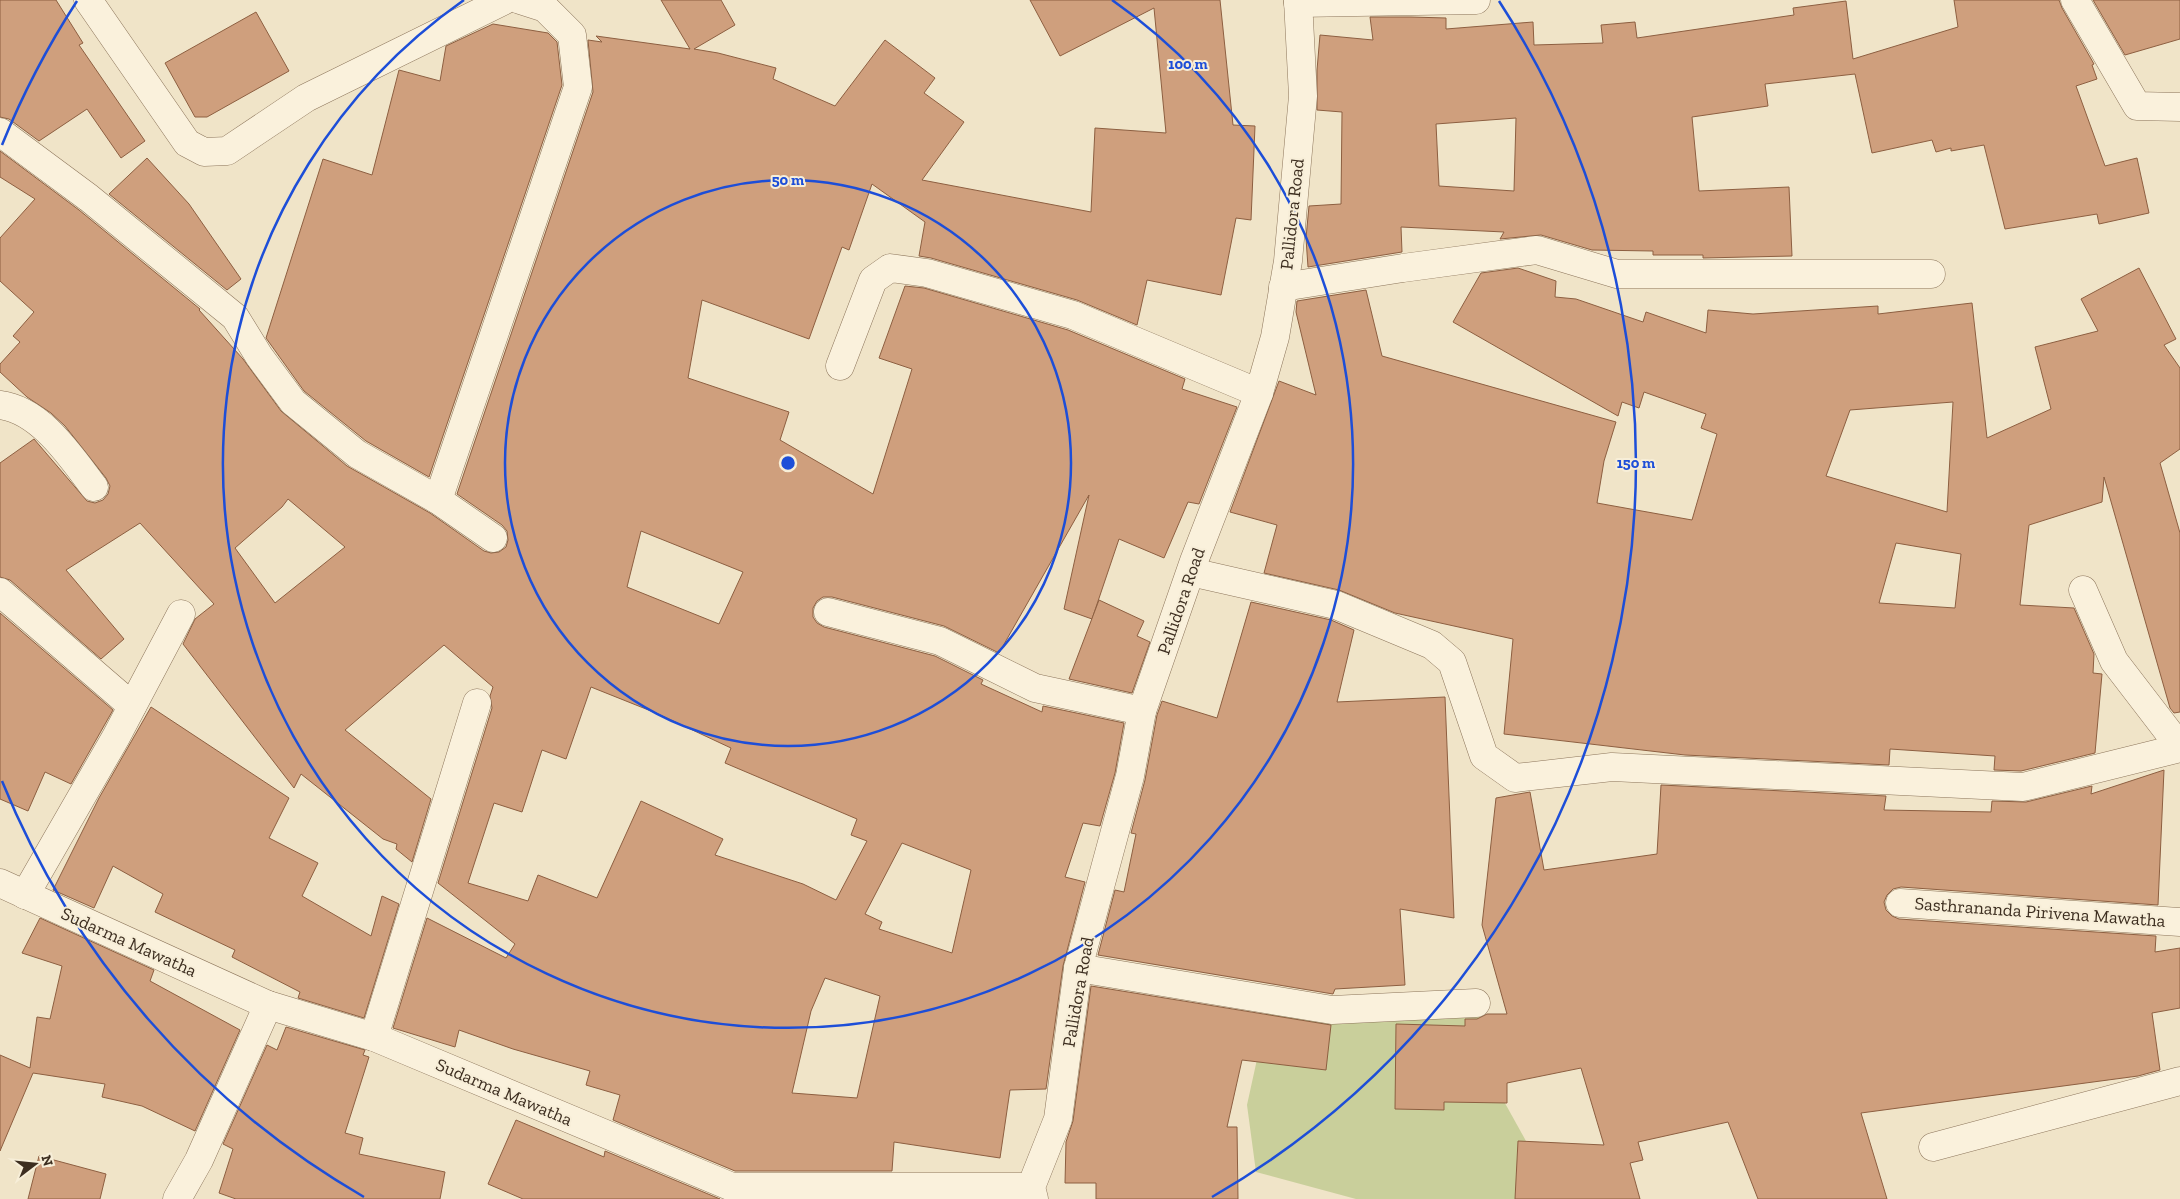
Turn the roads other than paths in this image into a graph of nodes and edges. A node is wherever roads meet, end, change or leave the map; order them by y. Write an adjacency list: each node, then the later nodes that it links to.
1 (88, 0): 2 (street)
2 (505, 0)
3 (520, 0): 15 (street)
4 (1476, 0): 6 (street)
5 (2075, 0): 7 (street)
6 (1298, 2): 10 (street, Pallidora Road)
7 (2180, 107)
8 (0, 132): 15 (street)
9 (1931, 274): 10 (street)
10 (1284, 288): 12 (street, Pallidora Road)
11 (840, 366): 12 (street)
12 (1258, 394): 17 (street, Pallidora Road)
13 (0, 405): 14 (street)
14 (94, 487)
15 (438, 500): 16 (street)
16 (492, 538)
17 (1191, 572): 24 (street, Pallidora Road); 25 (street)
18 (2083, 590): 25 (street)
19 (0, 592): 23 (street)
20 (828, 612): 24 (street)
21 (181, 614): 23 (street)
22 (477, 703): 33 (street)
23 (132, 706): 27 (street)
24 (1142, 711): 30 (street, Pallidora Road)
25 (2180, 747)
26 (0, 883): 27 (street, Sudarma Mawatha)
27 (25, 895): 32 (street, Sudarma Mawatha)
28 (1900, 903): 29 (street, Sasthrananda Pirivena Mawatha)
29 (2180, 922)
30 (1078, 968): 31 (street); 36 (street, Pallidora Road)
31 (1476, 1003)
32 (268, 1005): 33 (street, Sudarma Mawatha); 37 (street)
33 (374, 1037): 36 (street, Sudarma Mawatha)
34 (2180, 1081): 35 (street)
35 (1933, 1147)
36 (1033, 1193)
37 (177, 1199)

